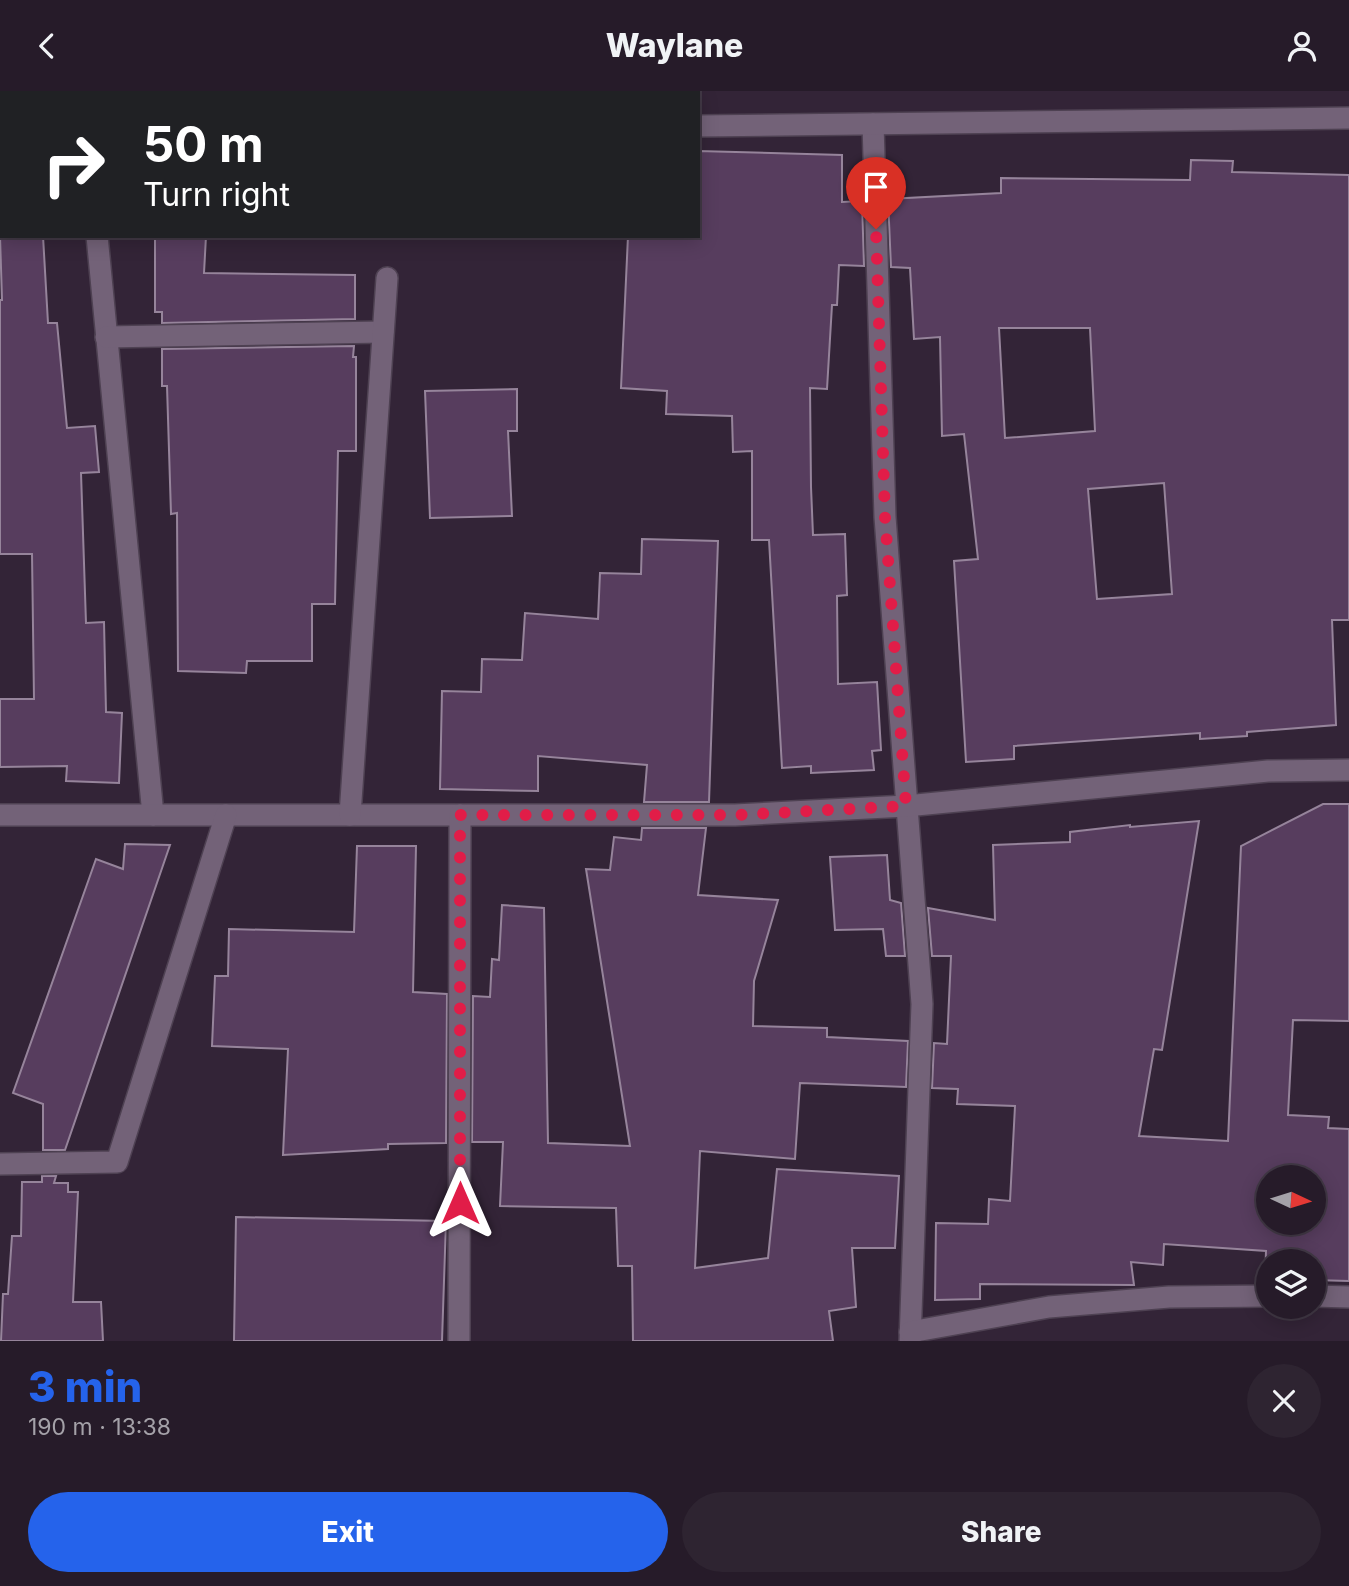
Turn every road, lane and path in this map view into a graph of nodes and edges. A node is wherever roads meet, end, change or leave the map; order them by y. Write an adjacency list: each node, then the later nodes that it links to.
1 (1349, 118): 2 (street)
2 (873, 124): 3 (street); 9 (street)
3 (700, 127)
4 (97, 238): 7 (street)
5 (387, 278): 6 (street)
6 (383, 332): 7 (street); 13 (street)
7 (106, 338): 11 (street)
8 (1349, 770): 9 (street)
9 (906, 806): 14 (street); 19 (street)
10 (0, 815): 11 (street)
11 (153, 815): 12 (street)
12 (226, 815): 13 (street); 15 (street)
13 (350, 815): 14 (street)
14 (460, 815): 20 (street)
15 (0, 1164)
16 (1256, 1296): 19 (street)
17 (1326, 1296): 18 (street)
18 (1349, 1297)
19 (910, 1336)
20 (459, 1341)

